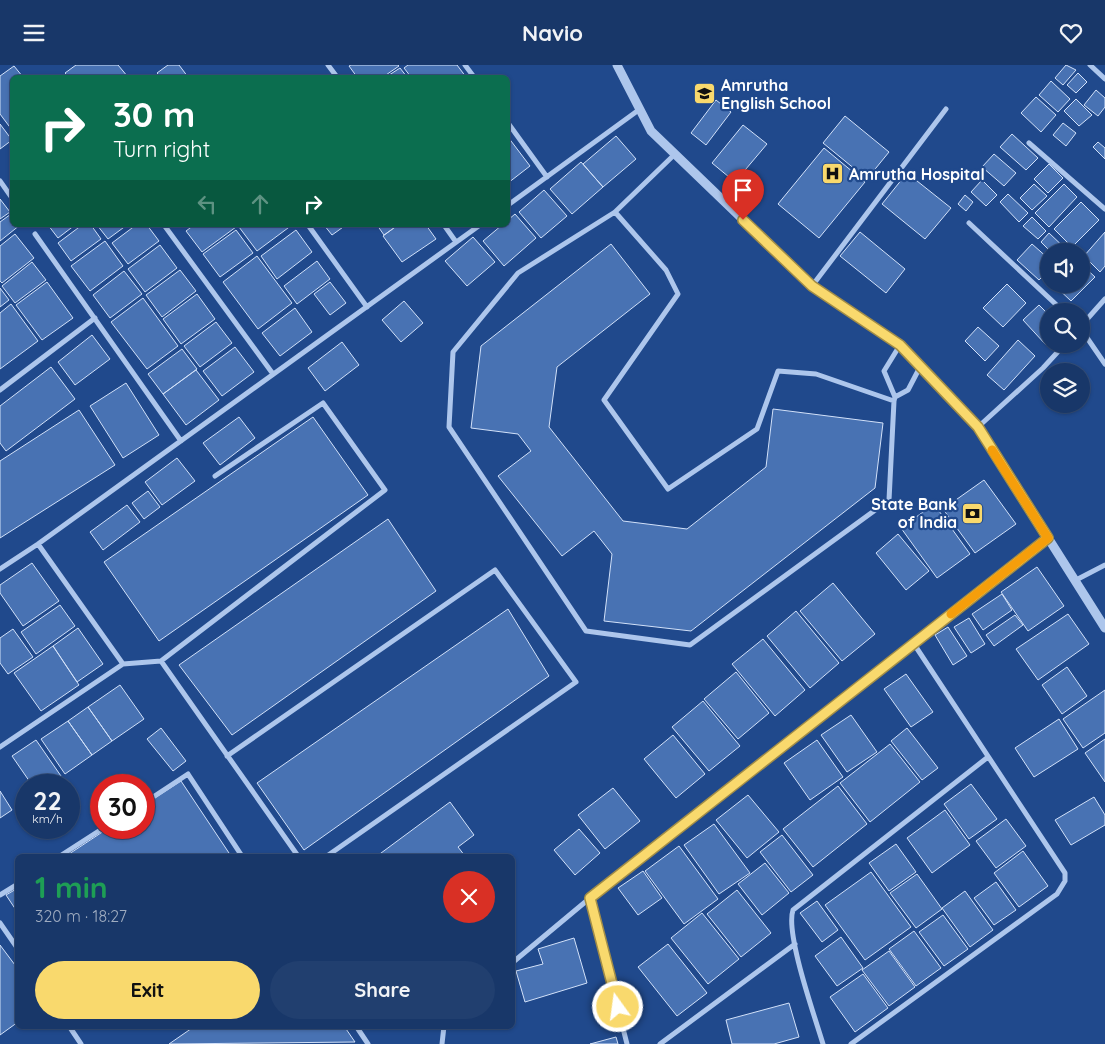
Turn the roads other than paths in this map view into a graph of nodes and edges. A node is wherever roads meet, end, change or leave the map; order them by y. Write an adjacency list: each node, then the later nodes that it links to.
1 (328, 65): 4 (street)
2 (617, 65): 6 (street)
3 (1090, 65): 5 (street)
4 (336, 75)
5 (1105, 79)
6 (640, 109): 10 (street); 11 (street)
7 (946, 109): 24 (street)
8 (510, 126): 11 (street)
9 (1029, 143): 15 (street)
10 (675, 154): 16 (street); 24 (street)
11 (547, 177): 14 (street)
12 (0, 181): 13 (street)
13 (10, 195)
14 (510, 204)
15 (1105, 209)
16 (615, 212): 37 (street); 37 (street)
17 (969, 223): 26 (street)
18 (165, 227): 35 (street)
19 (309, 227): 27 (street)
20 (445, 227): 23 (street)
21 (477, 227): 23 (street)
22 (34, 234): 29 (street)
23 (456, 242): 27 (street)
24 (812, 286): 31 (street)
25 (1105, 299): 28 (street)
26 (1054, 303)
27 (367, 307): 35 (street)
28 (1090, 316)
29 (95, 318): 36 (street); 39 (street)
30 (1090, 341): 33 (street)
31 (900, 345): 34 (street); 37 (street)
32 (1057, 353): 38 (street)
33 (1105, 364)
34 (920, 367): 37 (street); 38 (street)
35 (273, 374): 39 (street)
36 (0, 390)
37 (895, 399)
38 (978, 427): 41 (street)
39 (181, 441): 42 (street)
40 (215, 476): 48 (street)
41 (1048, 538): 45 (street); 47 (street)
42 (38, 544): 44 (street); 49 (street)
43 (1105, 565): 45 (street)
44 (0, 569)
45 (1076, 580): 46 (street)
46 (1105, 628)
47 (914, 644): 52 (street); 61 (street)
48 (161, 661): 49 (street); 51 (street)
49 (123, 664): 50 (street)
50 (0, 747)
51 (228, 756): 57 (street); 58 (street)
52 (988, 757): 63 (street); 75 (street)
53 (155, 796): 56 (street)
54 (90, 837): 55 (street)
55 (63, 854)
56 (241, 854)
57 (297, 854)
58 (331, 854)
59 (15, 885): 60 (street)
60 (0, 895)
61 (590, 898): 65 (street); 72 (street)
62 (0, 923): 64 (street)
63 (795, 944): 73 (street); 74 (street)
64 (15, 945)
65 (515, 960)
66 (71, 1029): 69 (street)
67 (358, 1029): 70 (street)
68 (444, 1029): 71 (street)
69 (81, 1044)
70 (368, 1044)
71 (442, 1044)
72 (627, 1044)
73 (660, 1044)
74 (823, 1044)
75 (851, 1044)

